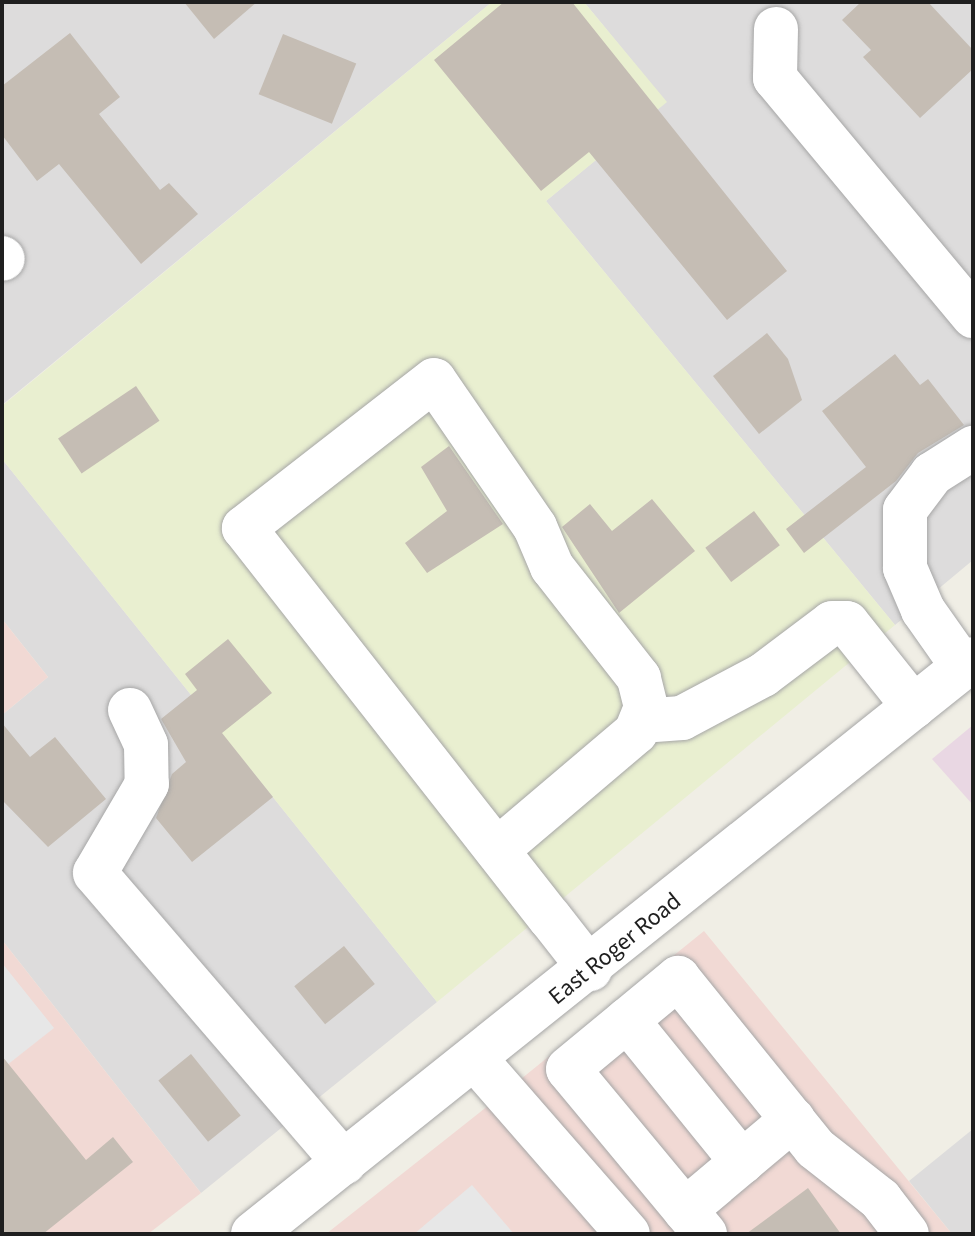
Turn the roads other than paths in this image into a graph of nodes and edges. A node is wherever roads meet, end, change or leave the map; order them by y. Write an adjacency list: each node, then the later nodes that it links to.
1 (776, 29): 2 (street)
2 (973, 316)
3 (973, 448): 4 (street)
4 (968, 663): 5 (street, East Roger Road)
5 (914, 707): 7 (street); 9 (street, East Roger Road)
6 (130, 710): 14 (street)
7 (641, 721): 8 (street); 8 (street)
8 (497, 850): 9 (street)
9 (590, 969): 11 (street, East Roger Road)
10 (627, 1020): 12 (street); 13 (street); 15 (street)
11 (476, 1060): 14 (street, East Roger Road); 17 (street)
12 (793, 1119): 13 (street); 18 (street)
13 (742, 1162): 15 (street)
14 (344, 1163): 16 (street, East Roger Road)
15 (695, 1222)
16 (253, 1234)
17 (628, 1234)
18 (907, 1234)

